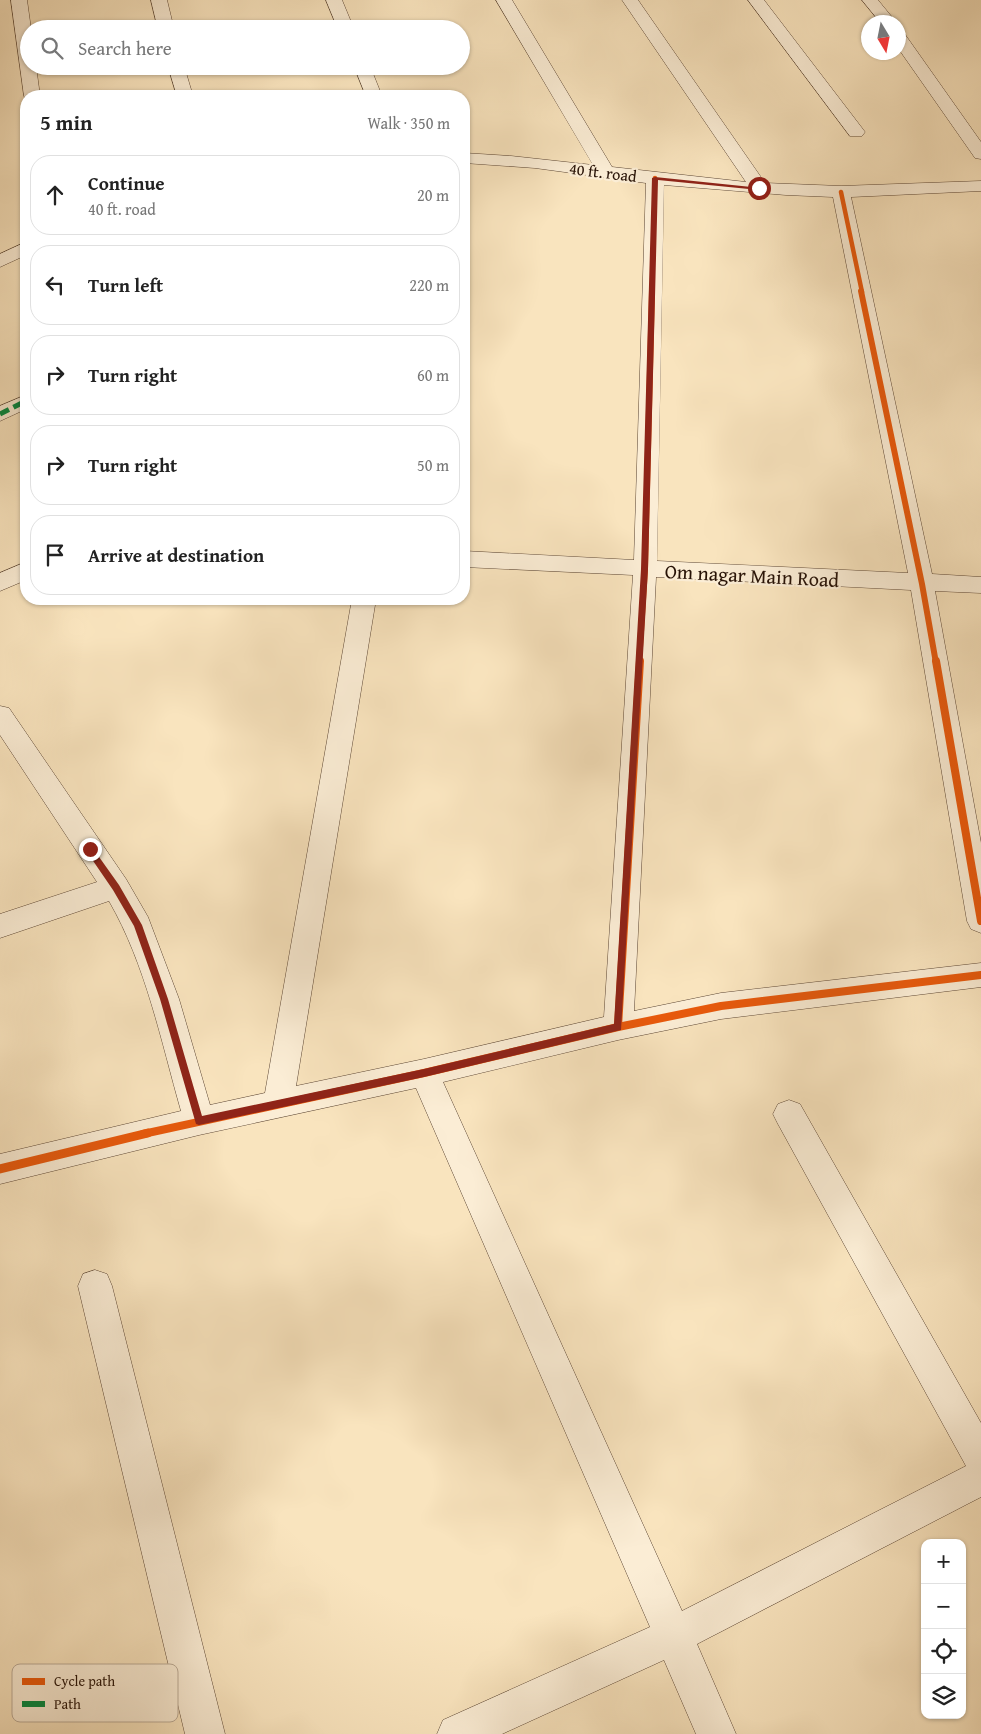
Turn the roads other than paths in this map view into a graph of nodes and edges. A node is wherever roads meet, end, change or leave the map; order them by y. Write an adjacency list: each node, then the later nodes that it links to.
1 (159, 0): 9 (street)
2 (334, 0): 10 (street)
3 (504, 0): 22 (street)
4 (630, 0): 25 (street)
5 (760, 0): 19 (street)
6 (870, 0): 8 (street)
7 (16, 11): 11 (street)
8 (882, 15)
9 (164, 20)
10 (342, 20)
11 (20, 32)
12 (906, 47): 20 (street)
13 (28, 75): 16 (street)
14 (178, 75): 17 (street)
15 (366, 75): 18 (street)
16 (31, 90)
17 (182, 90)
18 (372, 90)
19 (856, 132)
20 (981, 154)
21 (470, 158): 22 (street, 40 ft. road)
22 (606, 172): 23 (street, 40 ft. road)
23 (655, 178): 25 (street, 40 ft. road); 32 (street)
24 (981, 186): 26 (street, 40 ft. road)
25 (759, 188): 26 (street, 40 ft. road)
26 (841, 192): 35 (street)
27 (20, 251): 28 (street)
28 (0, 261)
29 (20, 404): 30 (street)
30 (0, 414)
31 (470, 559): 32 (street, Om nagar Main Road)
32 (645, 569): 35 (street, Om nagar Main Road); 43 (street)
33 (20, 573): 34 (street)
34 (0, 583)
35 (922, 584): 36 (street, Om nagar Main Road); 40 (street)
36 (981, 586)
37 (363, 605): 45 (street)
38 (0, 715): 39 (street)
39 (116, 887): 41 (street); 47 (street)
40 (981, 921)
41 (0, 926)
42 (981, 975): 43 (street)
43 (618, 1027): 44 (street)
44 (424, 1073): 45 (street); 52 (street)
45 (278, 1104): 47 (street)
46 (789, 1114): 50 (street)
47 (199, 1121): 48 (street)
48 (0, 1169)
49 (95, 1286): 53 (street)
50 (981, 1458)
51 (981, 1478): 52 (street)
52 (673, 1636): 54 (street); 55 (street)
53 (205, 1734)
54 (457, 1734)
55 (716, 1734)

